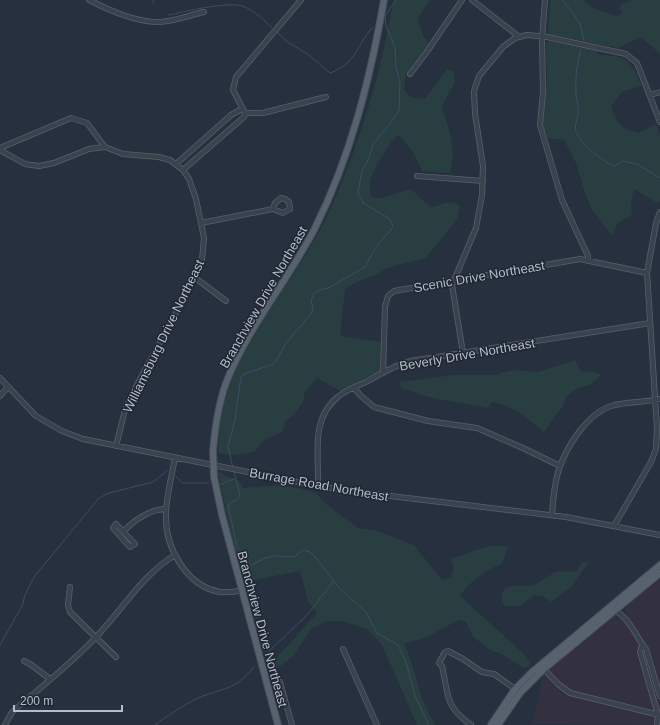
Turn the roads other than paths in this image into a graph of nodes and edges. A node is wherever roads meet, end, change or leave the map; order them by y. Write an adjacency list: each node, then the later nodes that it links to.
1 (89, 0): 7 (street)
2 (301, 0): 14 (street)
3 (384, 0): 51 (main road, Branchview Drive Northeast, bridge)
4 (462, 0): 10 (street)
5 (472, 0): 8 (street)
6 (545, 0): 9 (street)
7 (204, 12)
8 (518, 36): 9 (street); 21 (street)
9 (542, 36): 12 (street); 25 (street)
10 (410, 74)
11 (660, 92): 12 (street)
12 (650, 95): 15 (street)
13 (326, 97): 14 (street)
14 (243, 111): 18 (street); 19 (street)
15 (660, 122)
16 (105, 147): 17 (street); 17 (street); 18 (street, Williamsburg Drive Northeast)
17 (0, 149)
18 (176, 164): 19 (street, Williamsburg Drive Northeast)
19 (183, 170): 24 (street, Williamsburg Drive Northeast)
20 (417, 176): 21 (street)
21 (483, 181): 28 (street)
22 (273, 209): 24 (street)
23 (660, 212): 26 (street)
24 (201, 223): 27 (street, Williamsburg Drive Northeast)
25 (588, 260): 26 (street, Scenic Drive Northeast); 28 (street, Scenic Drive Northeast)
26 (647, 274): 30 (street)
27 (194, 277): 29 (street); 38 (street, Williamsburg Drive Northeast)
28 (453, 281): 31 (street); 32 (street, Scenic Drive Northeast)
29 (226, 301)
30 (650, 323): 31 (street, Beverly Drive Northeast); 37 (street)
31 (463, 352): 32 (street, Beverly Drive Northeast)
32 (383, 372): 35 (street, Beverly Drive Northeast)
33 (0, 378): 34 (street, Burrage Road Northeast)
34 (8, 387): 36 (street); 38 (street, Burrage Road Northeast)
35 (354, 388): 40 (street); 41 (street, Beverly Drive Northeast)
36 (0, 396)
37 (658, 400): 40 (street); 44 (street)
38 (116, 446): 39 (street, Burrage Road Northeast)
39 (175, 457): 41 (street, Burrage Road Northeast); 42 (street)
40 (560, 466): 43 (street)
41 (318, 486): 43 (street, Burrage Road Northeast)
42 (166, 509): 45 (street); 47 (street)
43 (552, 515): 44 (street, Burrage Road Northeast)
44 (614, 526): 46 (street, Burrage Road Northeast)
45 (124, 531): 45 (street)
46 (660, 535)
47 (175, 555): 51 (street); 54 (street)
48 (660, 565): 52 (main road)
49 (660, 573): 53 (main road)
50 (70, 587): 54 (street)
51 (242, 590): 61 (main road, Branchview Drive Northeast)
52 (609, 607): 53 (street); 59 (main road)
53 (616, 610): 55 (street); 59 (main road)
54 (96, 638): 57 (street); 60 (street)
55 (642, 645): 63 (street); 64 (street)
56 (343, 649): 69 (street)
57 (116, 657)
58 (24, 661): 60 (street)
59 (541, 667): 62 (main road); 64 (street); 72 (main road)
60 (50, 679): 66 (street)
61 (267, 682): 67 (main road, Branchview Drive Northeast); 68 (street)
62 (515, 689): 70 (street); 71 (main road)
63 (660, 696)
64 (659, 715): 73 (street)
65 (0, 722): 66 (street)
66 (5, 725)
67 (278, 725)
68 (292, 725)
69 (378, 725)
70 (471, 725)
71 (491, 725)
72 (498, 725)
73 (657, 725)

